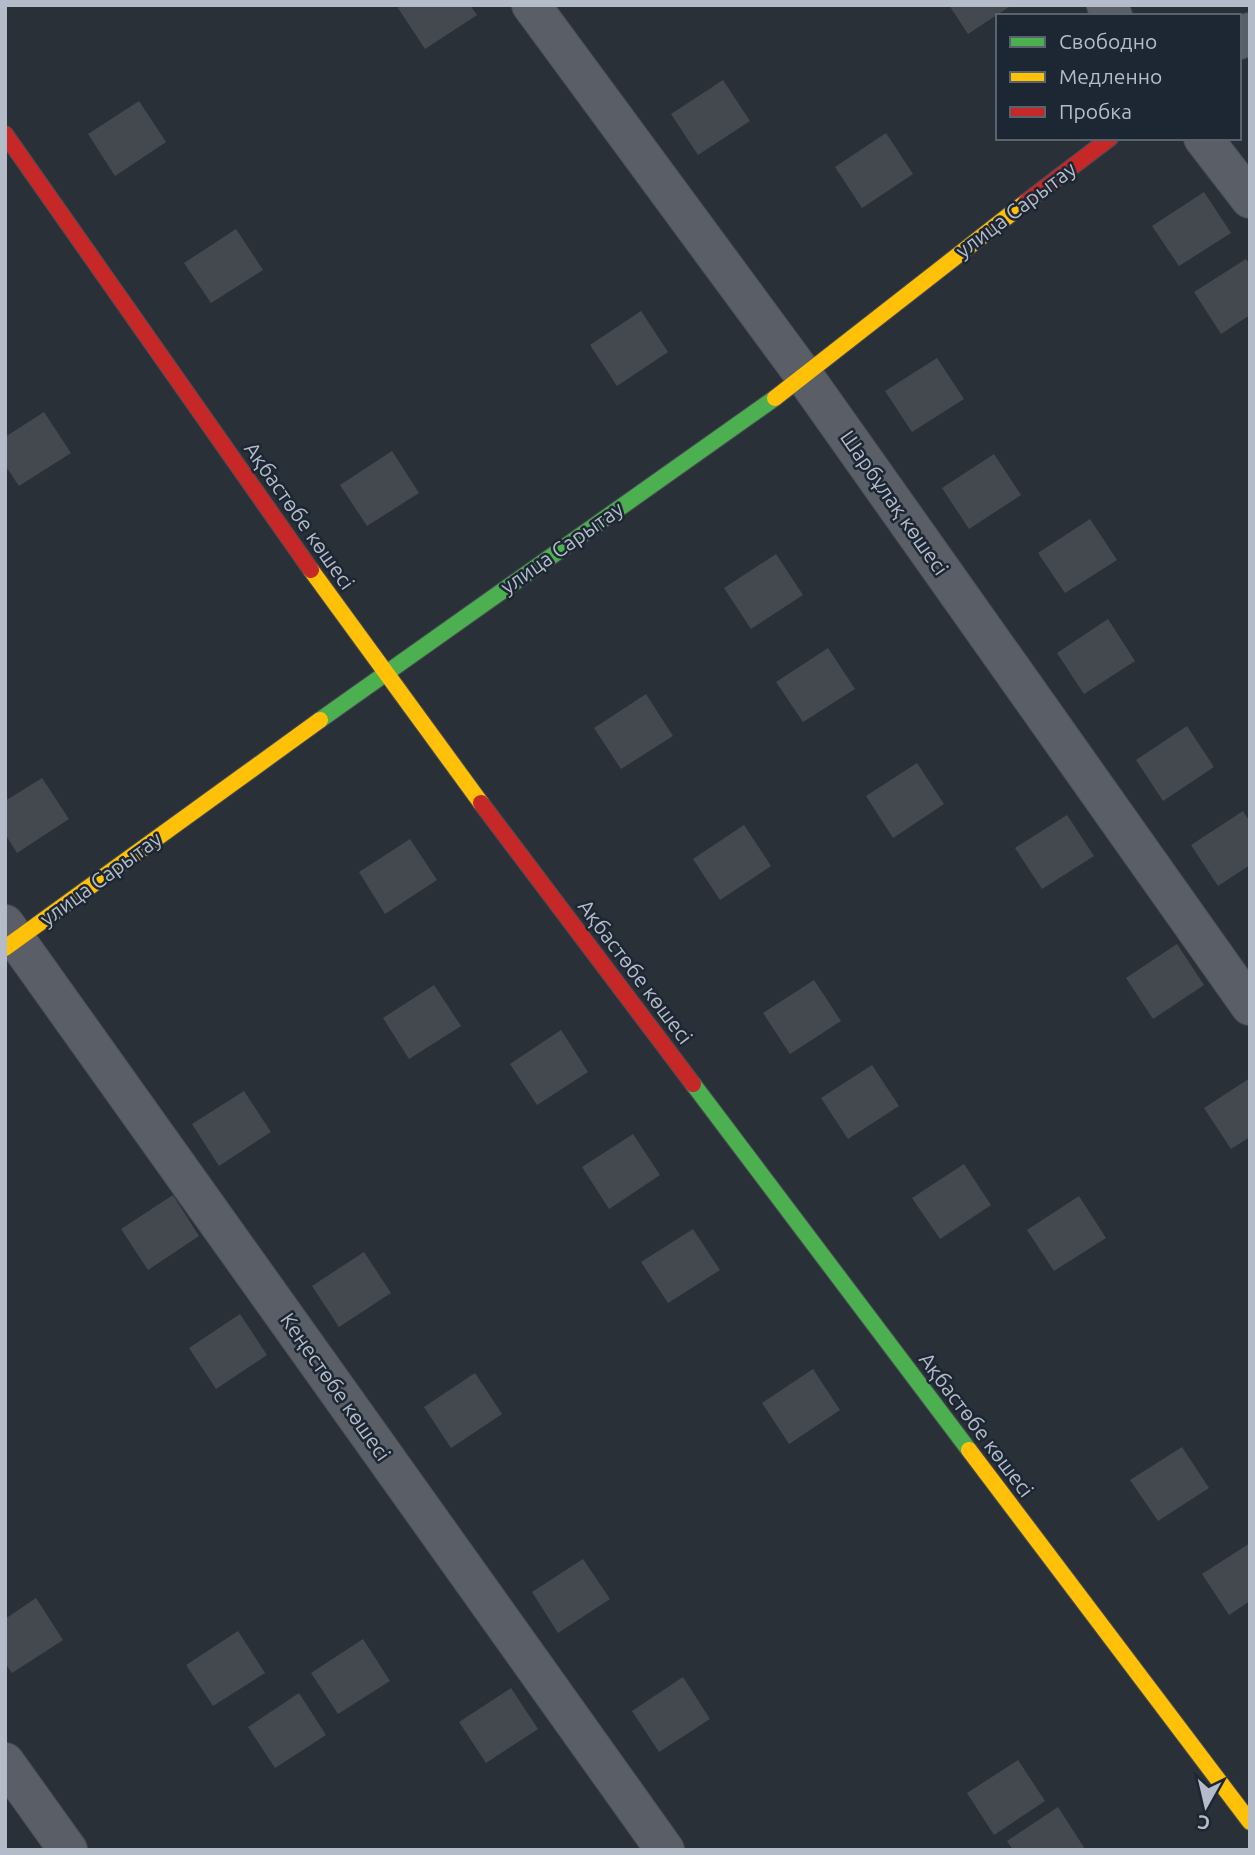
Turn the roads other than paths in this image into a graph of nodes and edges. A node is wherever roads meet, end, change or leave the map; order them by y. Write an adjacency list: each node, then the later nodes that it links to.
1 (531, 5): 6 (street, Шарбұлақ көшесі)
2 (5, 134): 7 (street, Ақбастөбе көшесі)
3 (1107, 140): 6 (street, улица Сарытау)
4 (1205, 140): 5 (street)
5 (1250, 199)
6 (805, 377): 7 (street, улица Сарытау); 9 (street, Шарбұлақ көшесі)
7 (384, 674): 8 (street, улица Сарытау); 11 (street, Ақбастөбе көшесі)
8 (9, 937): 13 (street, Кеңестөбе көшесі)
9 (1250, 1006)
10 (5, 1762): 12 (street)
11 (1250, 1822)
12 (68, 1850)
13 (665, 1850)

